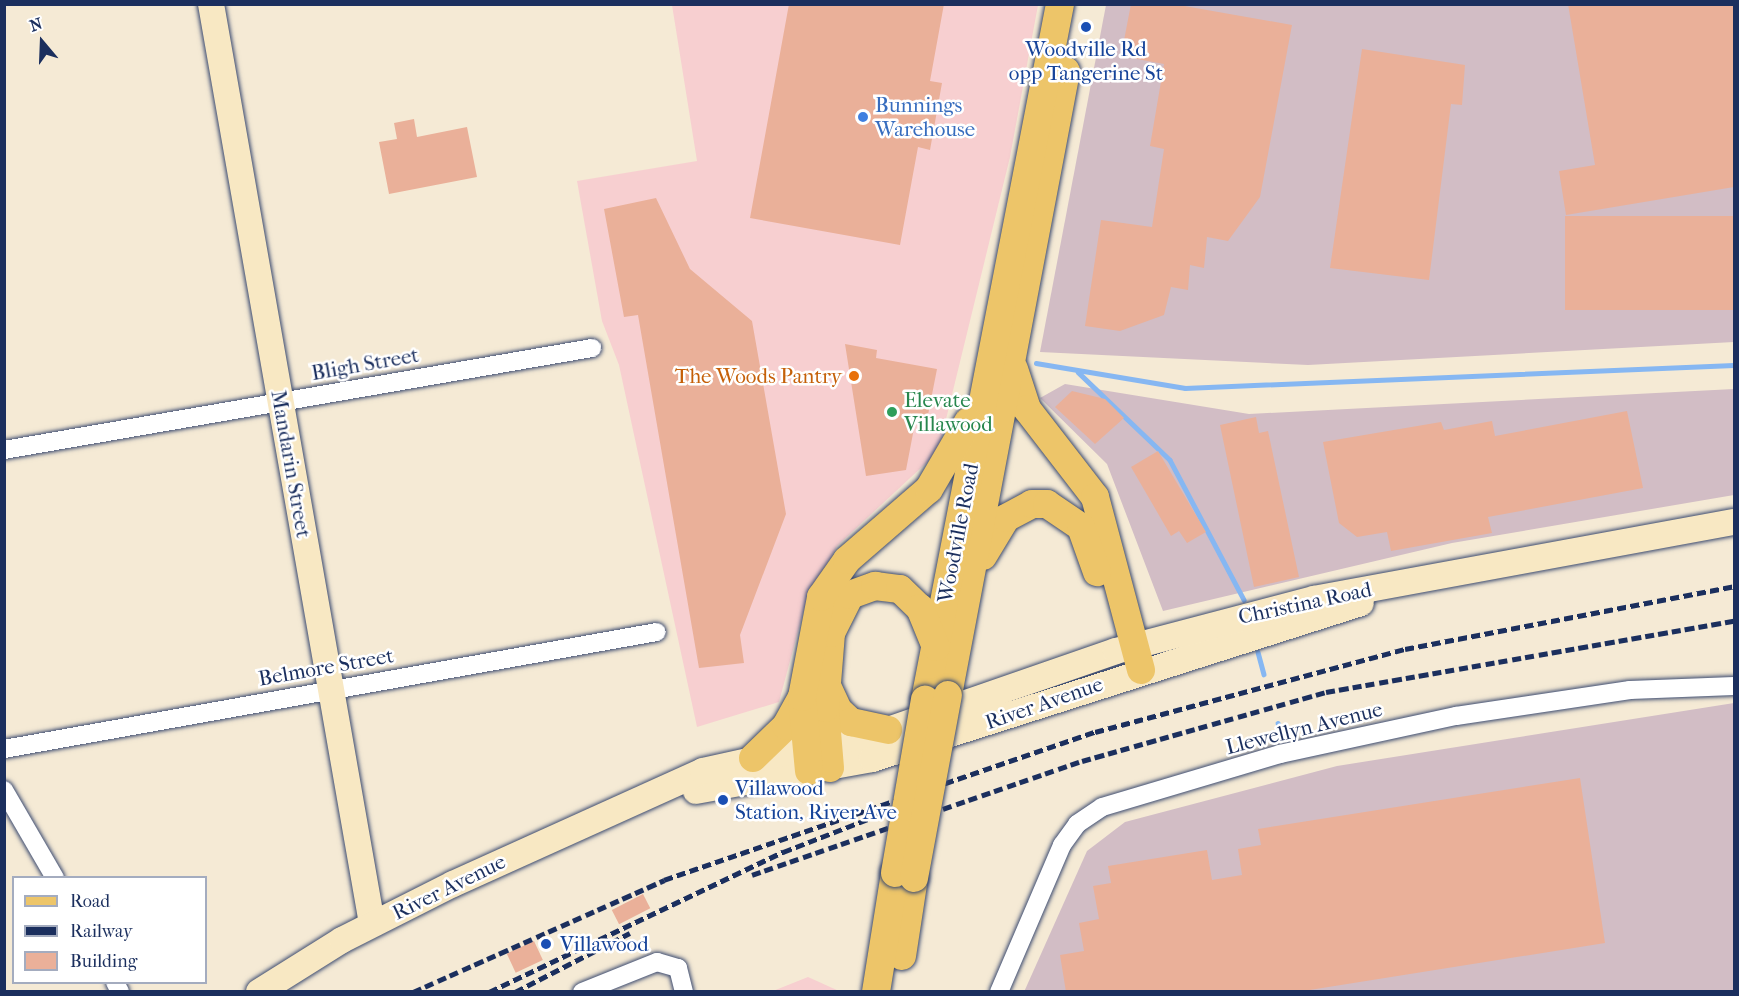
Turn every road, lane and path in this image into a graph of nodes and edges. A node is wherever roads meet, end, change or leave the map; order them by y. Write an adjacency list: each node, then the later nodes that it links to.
1 (211, 4): 6 (main road, Mandarin Street)
2 (1060, 4): 5 (main road, Woodville Road)
3 (1078, 4): 5 (main road, Woodville Road)
4 (592, 348): 6 (street, Bligh Street)
5 (1001, 358): 9 (main road, Woodville Road); 11 (main road, Woodville Road); 12 (main road); 16 (main road)
6 (280, 402): 7 (street, Bligh Street); 15 (main road, Mandarin Street)
7 (4, 450)
8 (1734, 522): 12 (main road, Christina Road)
9 (969, 589): 12 (main road); 17 (main road, Woodville Road)
10 (657, 632): 15 (street, Belmore Street)
11 (936, 647): 13 (main road); 17 (main road, Woodville Road)
12 (1129, 661): 18 (main road, Christina Road); 21 (main road, River Avenue)
13 (827, 686): 18 (main road); 21 (main road)
14 (1734, 686): 32 (street, Llewellyn Avenue)
15 (331, 688): 19 (street, Belmore Street); 26 (main road, Mandarin Street)
16 (802, 697): 20 (main road); 21 (main road)
17 (937, 698): 25 (main road, Woodville Road, bridge)
18 (888, 730): 21 (main road, River Avenue)
19 (4, 749)
20 (753, 758): 21 (main road, River Avenue); 23 (main road, River Avenue)
21 (818, 759): 23 (main road, River Avenue)
22 (4, 790): 24 (street)
23 (646, 799): 26 (main road, River Avenue)
24 (54, 876)
25 (905, 876): 30 (main road, Woodville Road); 31 (main road, Woodville Road)
26 (372, 924): 27 (main road, River Avenue)
27 (259, 992)
28 (582, 992): 29 (street)
29 (684, 992)
30 (876, 992)
31 (896, 992)
32 (999, 992)

